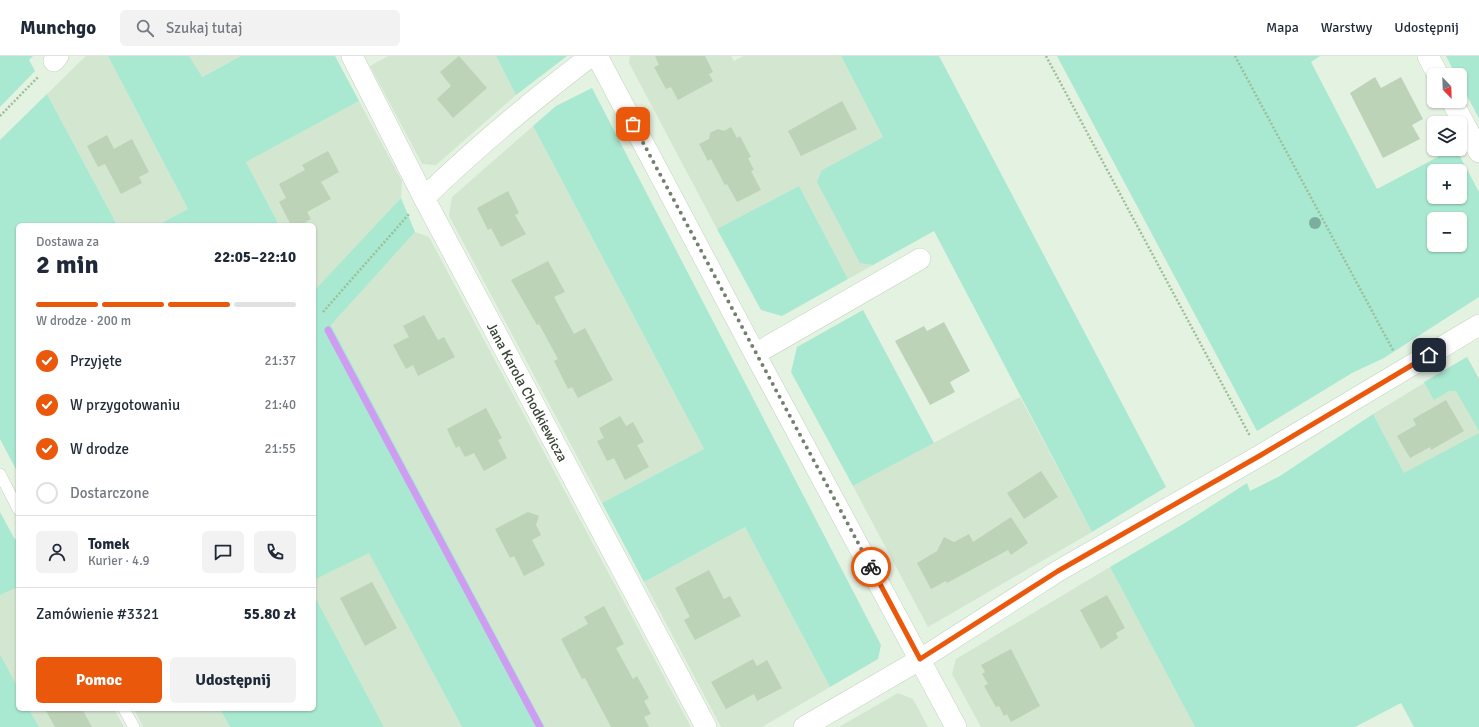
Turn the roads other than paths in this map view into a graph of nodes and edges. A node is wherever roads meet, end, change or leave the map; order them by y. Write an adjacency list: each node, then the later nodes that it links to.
1 (352, 56): 8 (street, Jana Karola Chodkiewicza)
2 (591, 56): 8 (street)
3 (597, 56): 11 (street)
4 (1428, 56): 5 (street)
5 (1434, 68)
6 (1456, 108): 7 (street)
7 (1479, 152)
8 (424, 198): 17 (street, Jana Karola Chodkiewicza)
9 (920, 259): 11 (street)
10 (1479, 325): 14 (street)
11 (755, 354): 14 (street)
12 (0, 474): 13 (lane)
13 (16, 505)
14 (920, 659): 18 (street); 19 (street)
15 (125, 711): 16 (lane)
16 (134, 727)
17 (706, 727)
18 (804, 727)
19 (956, 727)

